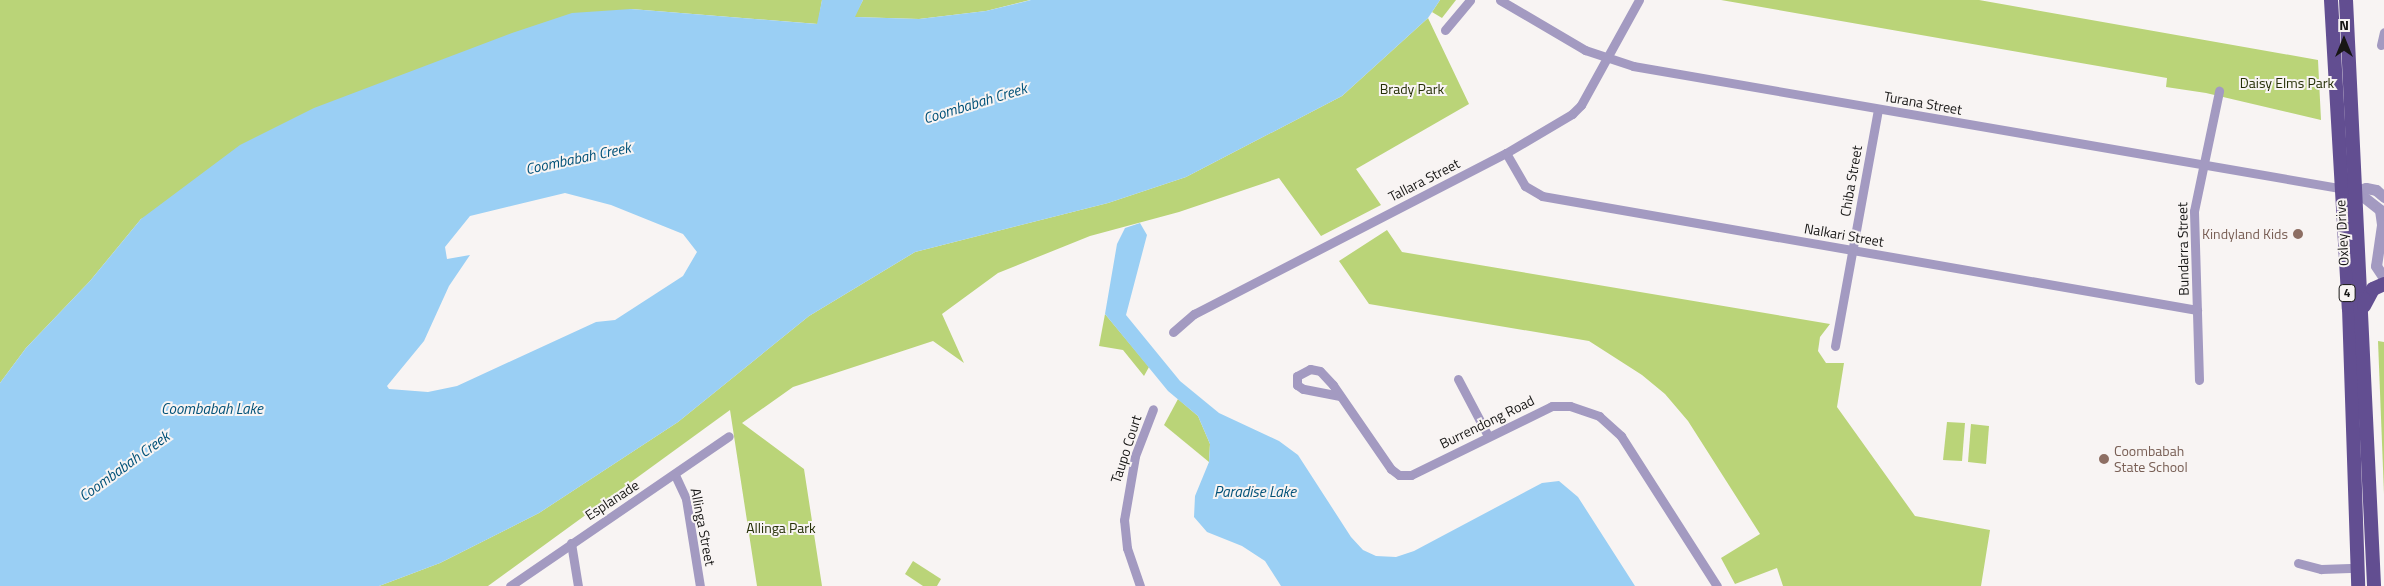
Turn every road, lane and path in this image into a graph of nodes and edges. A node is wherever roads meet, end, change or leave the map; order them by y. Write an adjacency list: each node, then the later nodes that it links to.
1 (1470, 0): 6 (street)
2 (1500, 0): 9 (street, Turana Street)
3 (1639, 0): 9 (street, Tallara Street)
4 (2331, 0): 14 (main road, Oxley Drive / 4)
5 (2346, 0): 15 (main road, Oxley Drive / 4)
6 (1445, 30)
7 (2384, 32): 8 (street)
8 (2381, 45)
9 (1606, 59): 11 (street, Turana Street); 12 (street, Tallara Street)
10 (2218, 91): 13 (street, Bundarra Street)
11 (1878, 109): 13 (street, Turana Street); 17 (street, Chiba Street)
12 (1506, 153): 17 (street, Nalkari Street); 22 (street, Tallara Street)
13 (2203, 165): 14 (street, Turana Street); 21 (street, Bundarra Street)
14 (2340, 189): 15 (street, Turana Street); 33 (main road, Oxley Drive / 4)
15 (2356, 191): 16 (street); 18 (street); 20 (main road, Oxley Drive / 4)
16 (2384, 196)
17 (1853, 251): 21 (street, Nalkari Street); 23 (street, Chiba Street)
18 (2384, 278)
19 (2384, 284): 20 (main road)
20 (2363, 308): 40 (main road, Oxley Drive / 4)
21 (2197, 310): 25 (street, Bundarra Street)
22 (1173, 332)
23 (1835, 346)
24 (1458, 379): 29 (street)
25 (2199, 380)
26 (1340, 396): 26 (street, Burrendong Road); 29 (street, Burrendong Road)
27 (1153, 409): 37 (street, Taupo Court)
28 (729, 436): 30 (street, Esplanade)
29 (1488, 436): 38 (street, Burrendong Road)
30 (675, 475): 31 (street, Esplanade); 36 (street, Allinga Street)
31 (571, 543): 34 (street, Esplanade); 35 (street)
32 (2298, 563): 33 (street)
33 (2357, 568): 39 (main road, Oxley Drive / 4)
34 (510, 586)
35 (578, 586)
36 (700, 586)
37 (1140, 586)
38 (1717, 586)
39 (2358, 586)
40 (2374, 586)

